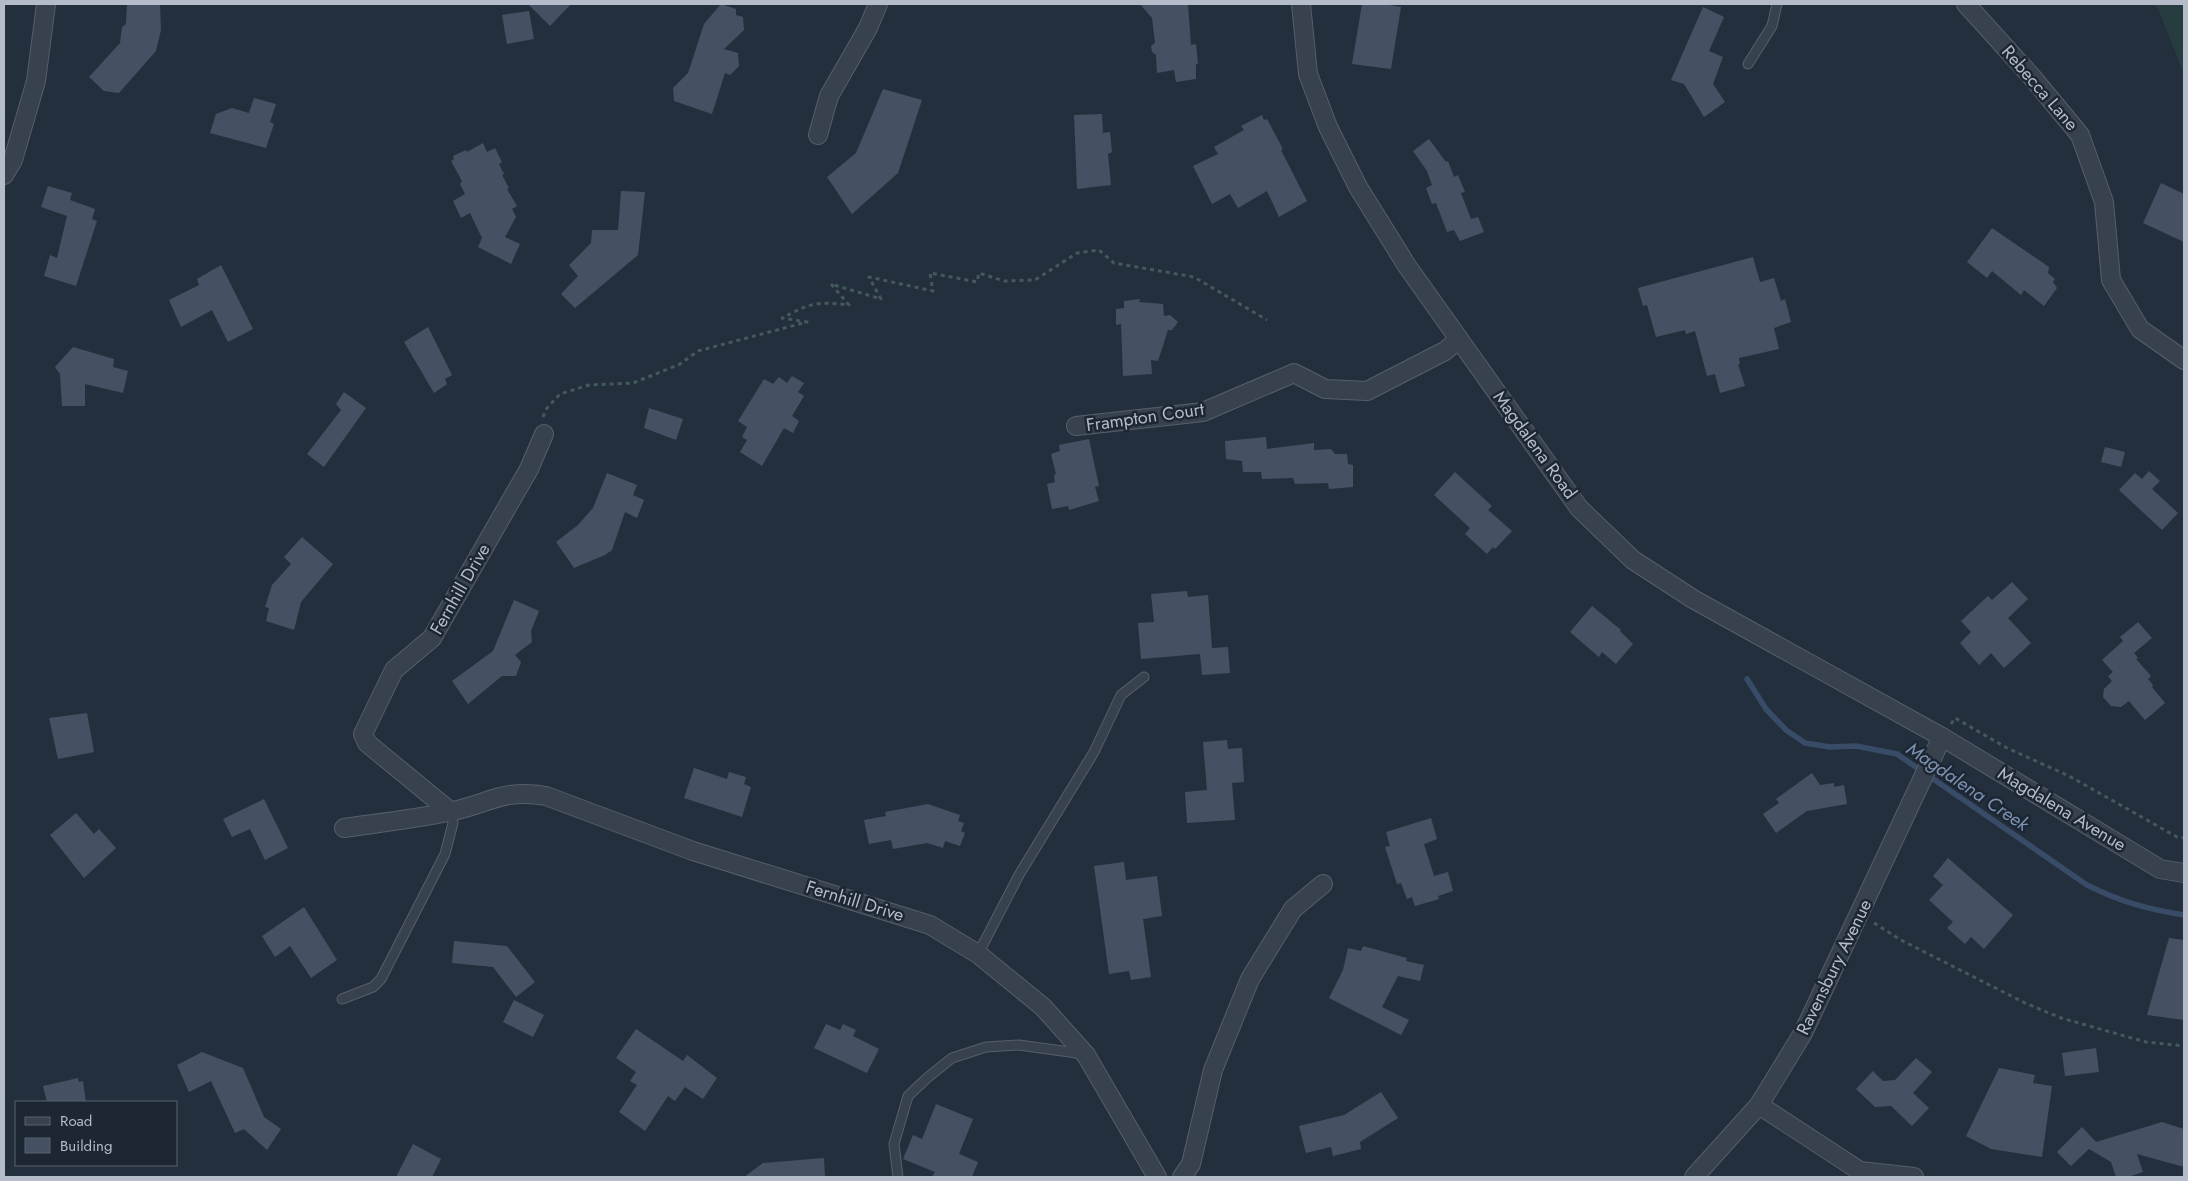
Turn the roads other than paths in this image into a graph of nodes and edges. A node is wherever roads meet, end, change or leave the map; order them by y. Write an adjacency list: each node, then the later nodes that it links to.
1 (46, 4): 8 (street)
2 (878, 4): 7 (street)
3 (1301, 4): 9 (street, Magdalena Road)
4 (1777, 4): 6 (lane)
5 (1966, 4): 10 (street, Rebecca Lane)
6 (1748, 64)
7 (818, 135)
8 (4, 175)
9 (1459, 339): 11 (street, Frampton Court); 14 (street, Magdalena Road)
10 (2184, 360)
11 (1076, 426)
12 (544, 434): 15 (street, Fernhill Drive)
13 (1144, 677): 19 (lane)
14 (1942, 737): 17 (street, Magdalena Avenue); 22 (street, Ravensbury Avenue)
15 (451, 812): 16 (street, Fernhill Drive); 19 (street, Fernhill Drive); 20 (lane)
16 (344, 828)
17 (2184, 873)
18 (1322, 884): 25 (street)
19 (978, 954): 21 (street, Fernhill Drive)
20 (342, 999)
21 (1086, 1055): 23 (lane); 24 (street, Fernhill Drive)
22 (1759, 1105): 26 (street, Ravensbury Avenue); 27 (street)
23 (898, 1177)
24 (1158, 1177)
25 (1182, 1177)
26 (1694, 1177)
27 (1914, 1177)

